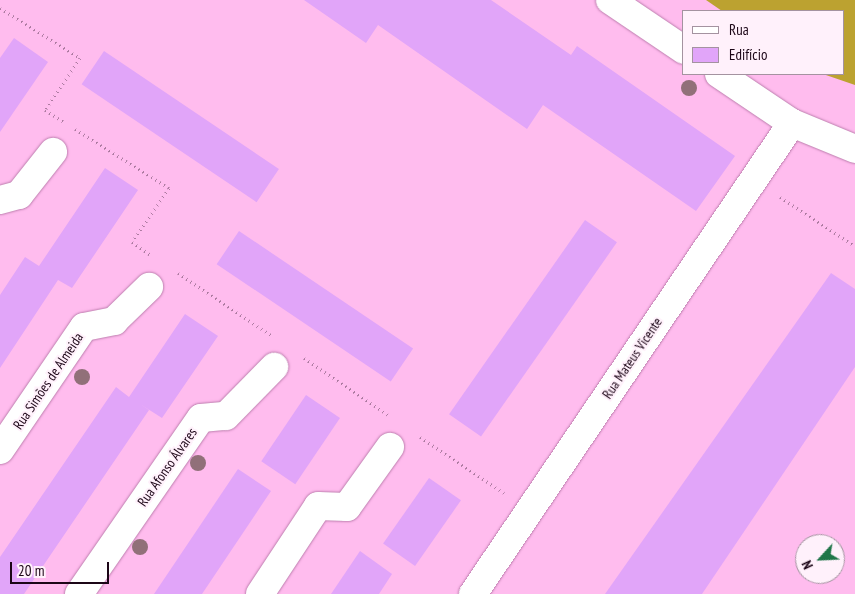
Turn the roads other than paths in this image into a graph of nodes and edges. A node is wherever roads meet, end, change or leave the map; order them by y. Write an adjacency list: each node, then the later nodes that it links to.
1 (610, 0): 2 (street)
2 (682, 49)
3 (720, 75): 4 (street)
4 (792, 123): 5 (street); 14 (street, Rua Mateus Vicente)
5 (855, 149)
6 (53, 152): 7 (street)
7 (0, 200)
8 (149, 287): 11 (street, Rua Simões de Almeida)
9 (276, 354): 12 (street, Rua Afonso Álvares)
10 (393, 434): 13 (street)
11 (0, 450)
12 (79, 594)
13 (260, 594)
14 (473, 594)

